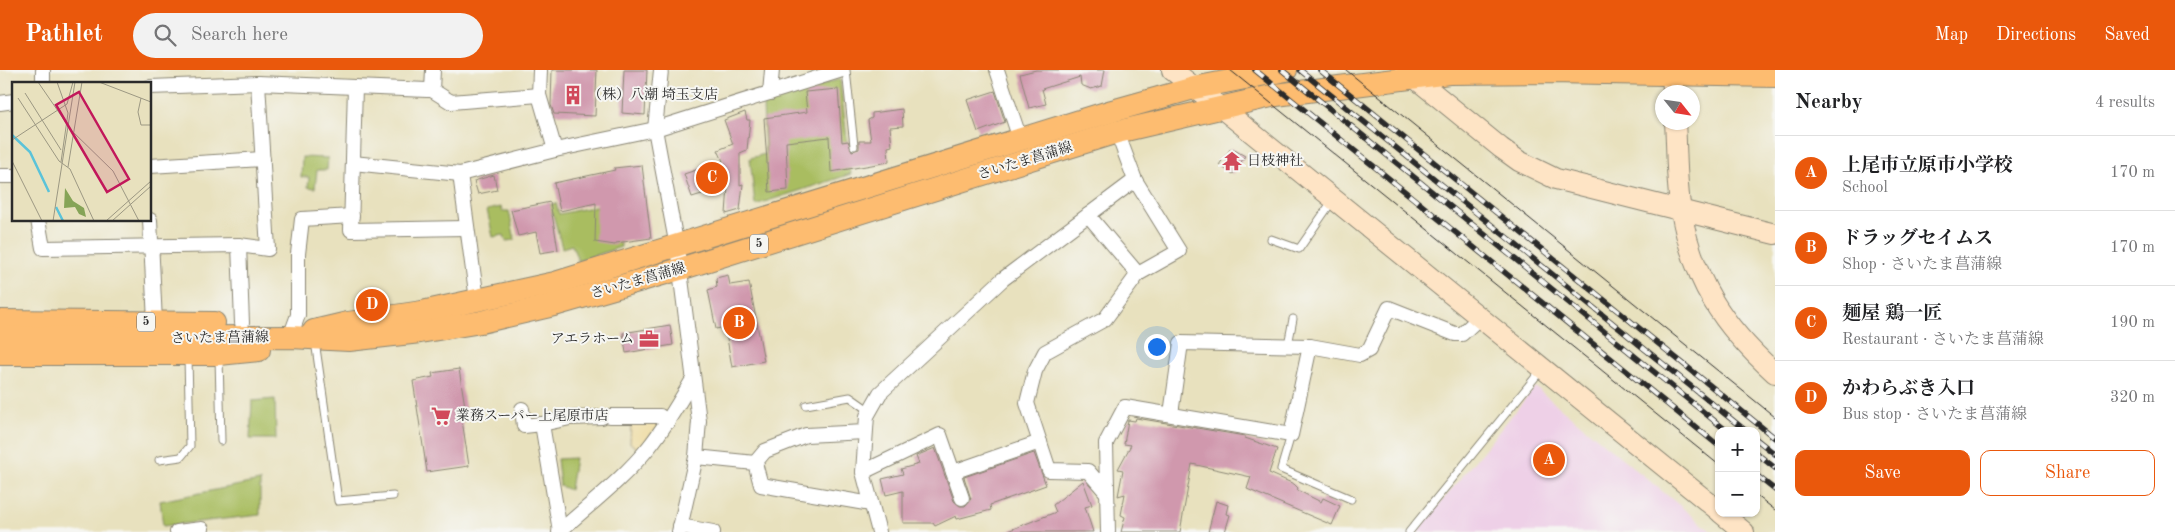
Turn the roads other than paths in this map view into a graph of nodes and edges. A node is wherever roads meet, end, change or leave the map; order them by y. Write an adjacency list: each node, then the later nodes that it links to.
1 (433, 70): 18 (street)
2 (540, 70): 20 (street)
3 (661, 70): 22 (street)
4 (772, 70): 19 (street)
5 (842, 70): 19 (street)
6 (846, 70): 26 (lane)
7 (998, 70): 25 (street)
8 (1172, 70): 17 (street)
9 (1286, 70): 17 (main road, さいたま菖蒲線 / 5)
10 (1409, 73): 13 (main road, さいたま菖蒲線 / 5); 21 (main road, さいたま菖蒲線 / 5); 34 (street)
11 (1775, 76): 13 (main road, さいたま菖蒲線 / 5)
12 (289, 77): 14 (street); 16 (street)
13 (1672, 79)
14 (258, 83): 15 (street); 28 (street)
15 (151, 87)
16 (355, 87): 18 (street); 29 (street)
17 (1194, 88): 21 (street); 25 (main road, さいたま菖蒲線 / 5)
18 (432, 90): 20 (street)
19 (770, 93): 22 (street)
20 (539, 95): 27 (street)
21 (1220, 107): 24 (main road, さいたま菖蒲線 / 5); 33 (street)
22 (655, 129): 27 (street); 44 (street)
23 (1676, 130): 34 (street)
24 (1117, 132): 32 (street); 45 (main road, さいたま菖蒲線 / 5)
25 (1020, 139): 44 (main road, さいたま菖蒲線 / 5)
26 (854, 146)
27 (555, 150): 31 (street)
28 (263, 160): 30 (street); 42 (street)
29 (353, 163): 31 (street); 36 (street)
30 (151, 166)
31 (460, 174): 39 (street)
32 (1135, 180): 35 (street); 46 (street)
33 (1334, 200): 41 (lane); 48 (street)
34 (1681, 209): 40 (street); 62 (street)
35 (1088, 215): 46 (street); 66 (street)
36 (352, 216): 39 (street); 53 (street)
37 (38, 221): 43 (street)
38 (150, 221): 43 (street)
39 (466, 228): 47 (street)
40 (1775, 234)
41 (1271, 239)
42 (239, 245): 43 (street); 52 (street)
43 (151, 246): 51 (street)
44 (677, 246): 45 (street); 47 (main road, さいたま菖蒲線 / 5)
45 (680, 269): 55 (main road, さいたま菖蒲線 / 5); 63 (street)
46 (1138, 274): 73 (street)
47 (477, 300): 53 (main road, さいたま菖蒲線 / 5)
48 (1479, 318): 57 (street); 61 (street)
49 (1293, 319): 56 (lane)
50 (0, 321): 51 (main road, 5)
51 (155, 322): 52 (main road, 5)
52 (242, 323): 53 (main road, 5)
53 (290, 337): 54 (main road, さいたま菖蒲線 / 5); 55 (main road, さいたま菖蒲線 / 5); 60 (main road, 5)
54 (0, 338)
55 (315, 338): 80 (lane)
56 (1288, 346): 57 (street); 67 (street)
57 (1310, 346): 71 (street)
58 (0, 354): 59 (main road, 5)
59 (188, 354): 60 (main road, 5); 75 (lane)
60 (219, 354): 72 (lane)
61 (1542, 369): 84 (street); 93 (lane)
62 (1775, 372)
63 (693, 379): 68 (street); 74 (street)
64 (806, 405): 66 (lane)
65 (522, 409): 69 (street)
66 (870, 411): 70 (street)
67 (1171, 414): 71 (street); 79 (street)
68 (668, 422): 69 (street); 88 (street)
69 (542, 424): 88 (street)
70 (865, 432): 76 (street); 77 (street)
71 (1291, 435): 82 (lane)
72 (220, 441)
73 (1040, 442): 78 (street); 79 (street)
74 (696, 457): 76 (street); 87 (street)
75 (159, 460)
76 (755, 463): 83 (street)
77 (863, 472): 78 (street); 83 (street)
78 (953, 472): 81 (street)
79 (1106, 492): 92 (street)
80 (393, 496)
81 (962, 498)
82 (1351, 499)
83 (871, 504): 91 (street)
84 (1715, 508)
85 (1726, 517): 94 (street)
86 (202, 529): 89 (street)
87 (680, 529): 90 (street)
88 (560, 531)
89 (177, 532)
90 (714, 532)
91 (879, 532)
92 (1108, 532)
93 (1409, 532)
94 (1744, 532)

